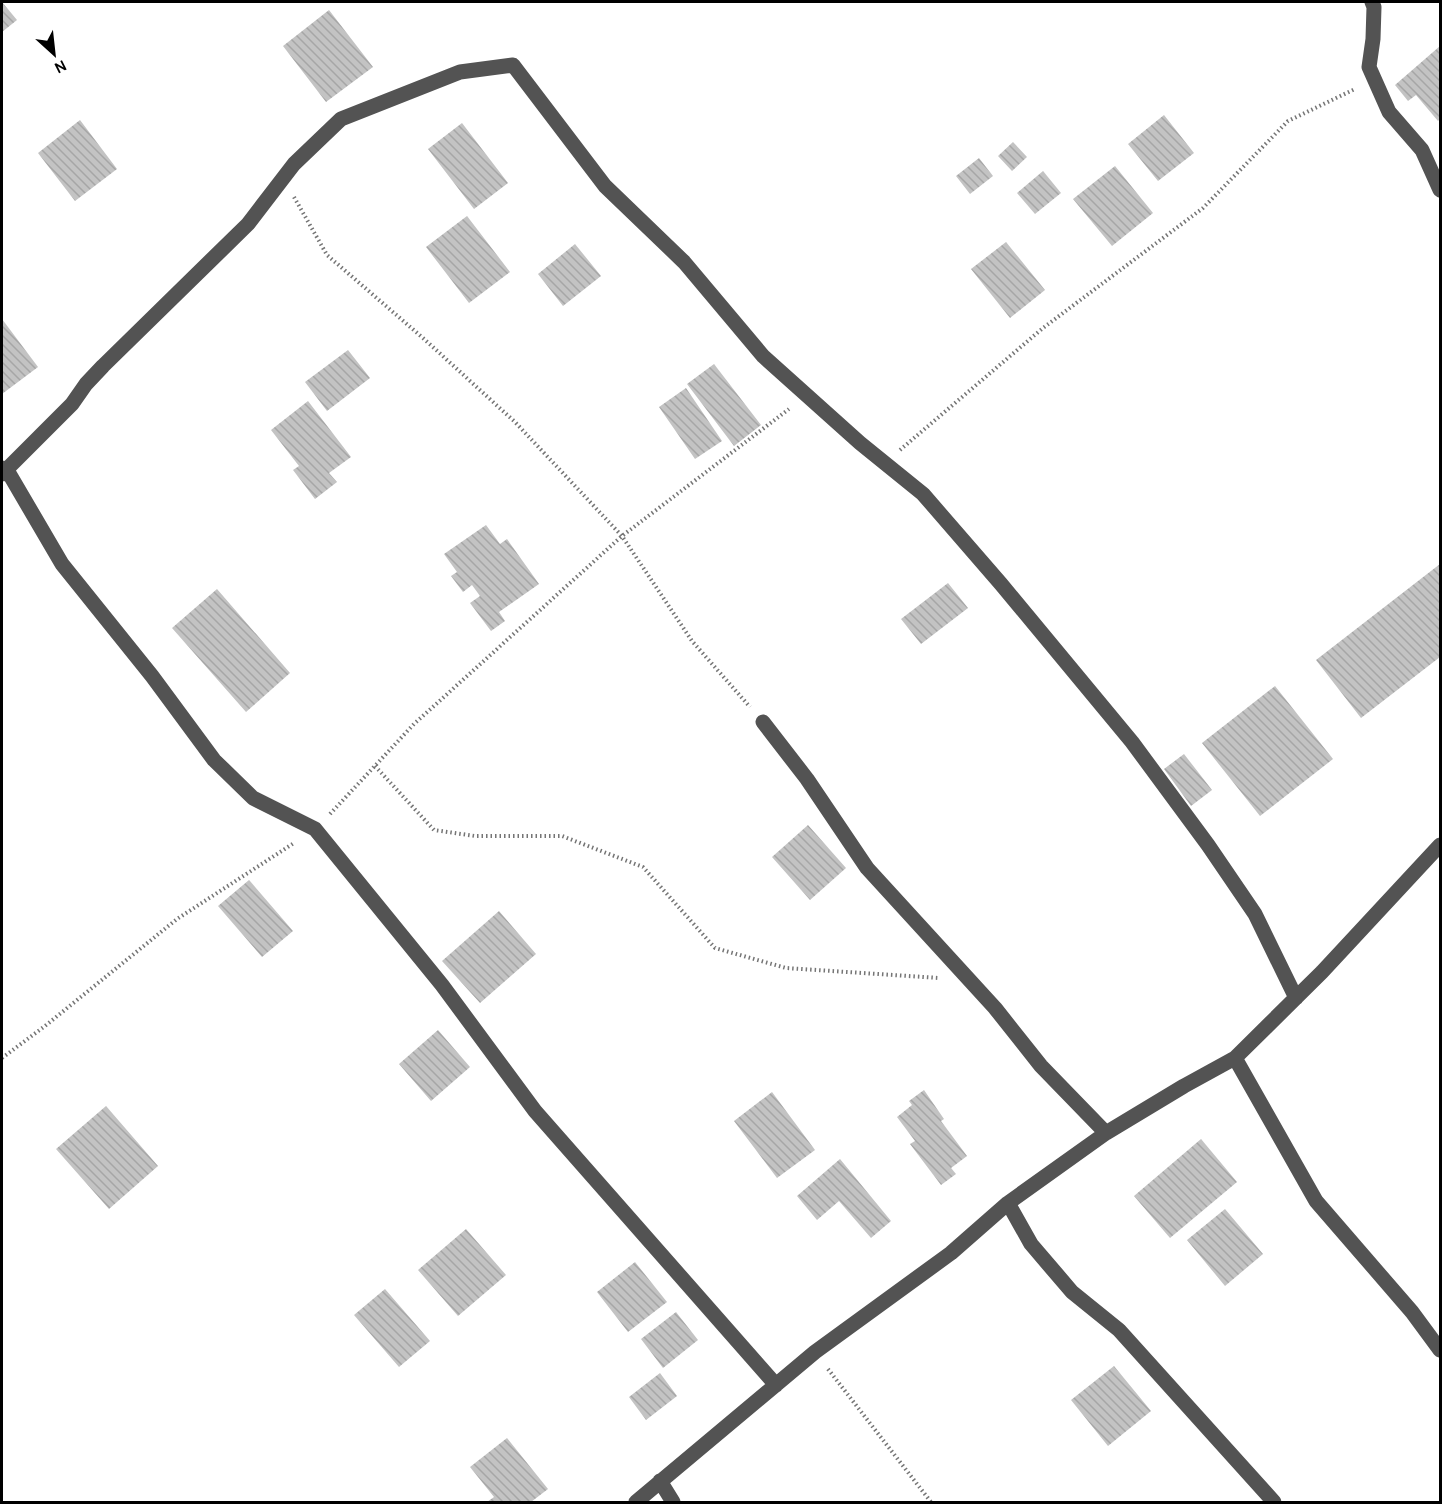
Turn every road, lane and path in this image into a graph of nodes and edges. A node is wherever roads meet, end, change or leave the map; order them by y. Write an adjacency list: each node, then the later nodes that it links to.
1 (1372, 2): 2 (street)
2 (1374, 79): 4 (street); 6 (path)
3 (283, 178): 5 (street); 7 (street); 8 (path)
4 (1440, 190)
5 (807, 395): 6 (street); 8 (path)
6 (886, 463): 14 (street)
7 (3, 471): 11 (street)
8 (622, 536): 9 (path); 10 (path)
9 (763, 722): 13 (street)
10 (375, 766): 11 (path); 13 (path)
11 (315, 829): 15 (path); 21 (street)
12 (1440, 845): 14 (street)
13 (970, 981): 17 (street)
14 (1296, 998): 16 (street)
15 (2, 1058)
16 (1235, 1058): 17 (street); 19 (street)
17 (1107, 1133): 18 (street)
18 (1008, 1203): 20 (street); 27 (street)
19 (1440, 1350)
20 (815, 1352): 21 (street); 26 (path)
21 (776, 1385): 22 (street)
22 (660, 1481): 23 (street); 24 (street); 25 (street)
23 (636, 1503)
24 (652, 1503)
25 (673, 1503)
26 (931, 1503)
27 (1274, 1503)

